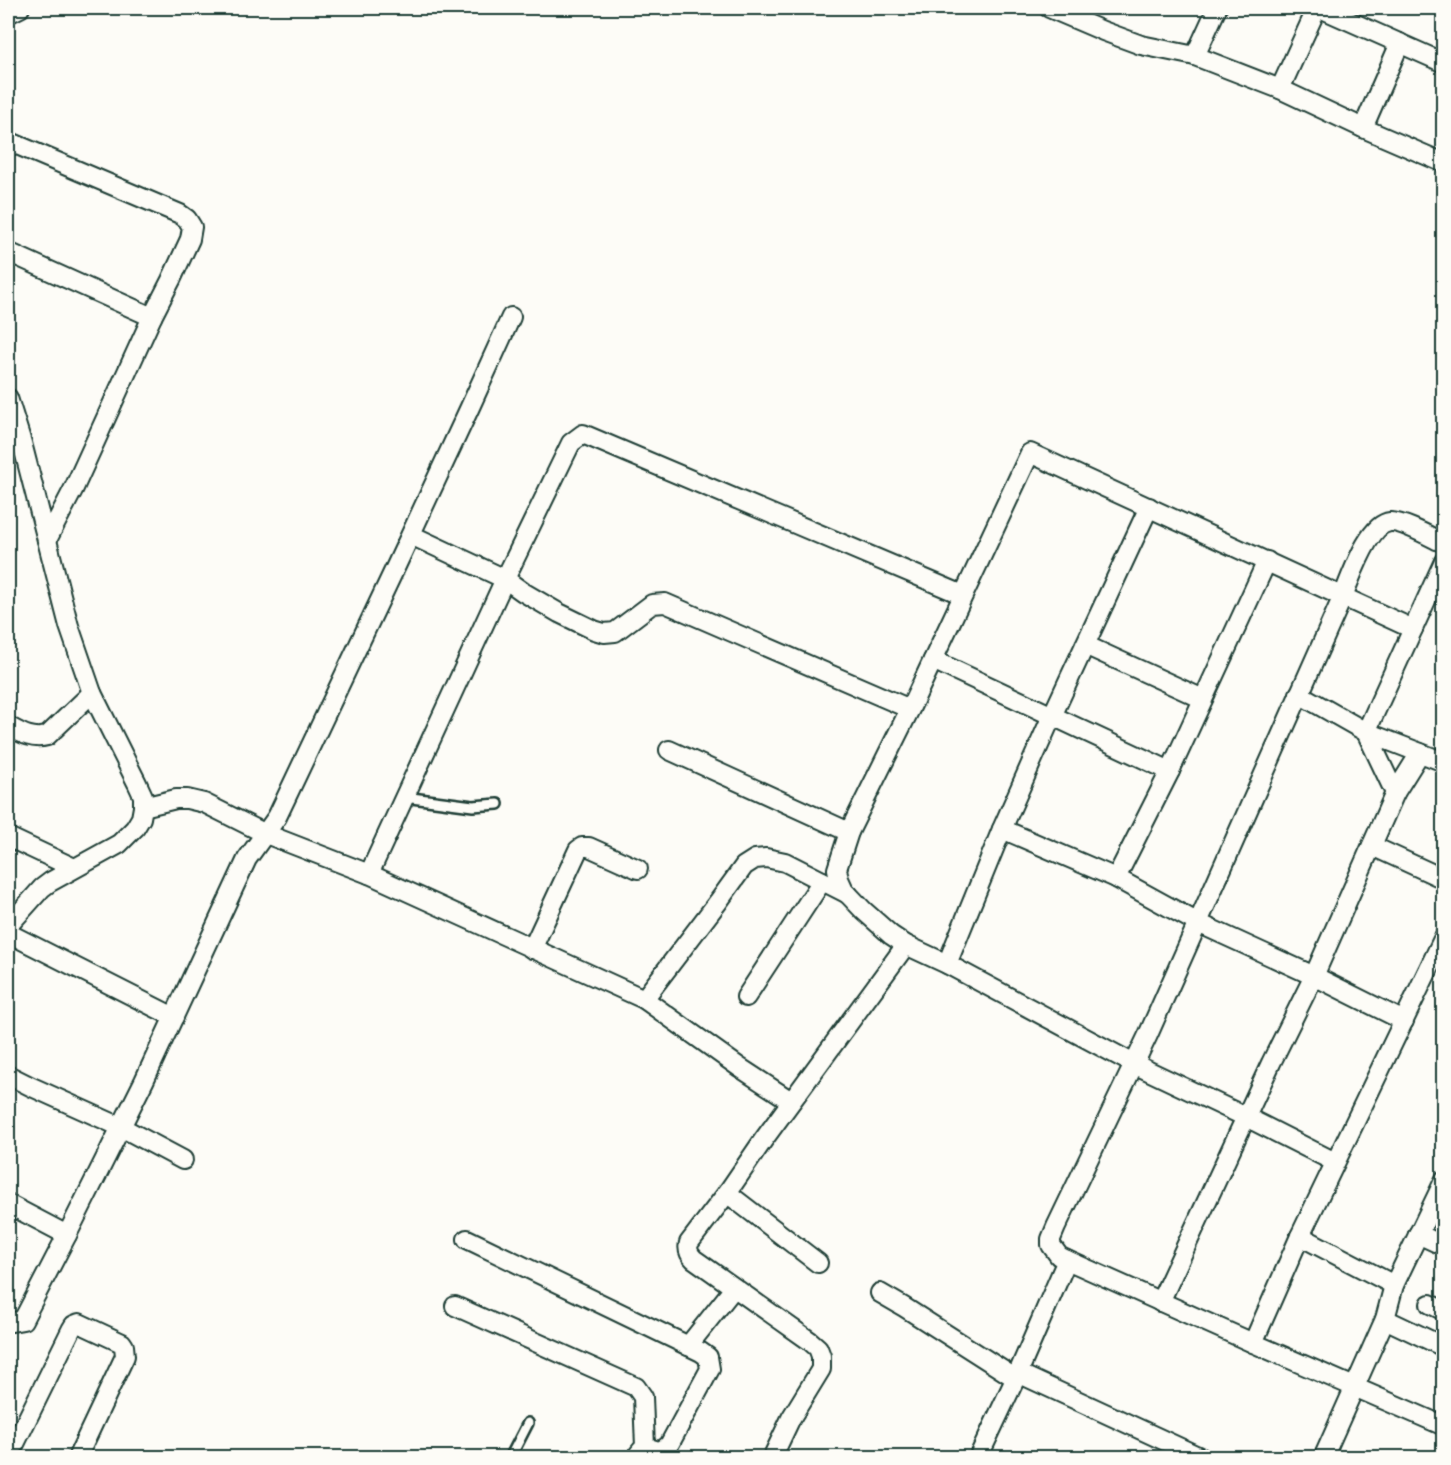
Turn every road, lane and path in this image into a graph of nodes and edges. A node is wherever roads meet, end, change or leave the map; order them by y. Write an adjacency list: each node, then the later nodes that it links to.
1 (20, 8): 5 (street)
2 (1049, 8): 7 (street)
3 (1217, 8): 7 (street)
4 (1319, 8): 6 (street); 9 (street)
5 (8, 14)
6 (1400, 44): 8 (street); 10 (street)
7 (1195, 56): 9 (street)
8 (1443, 63)
9 (1280, 88): 10 (street)
10 (1363, 128): 12 (street)
11 (8, 141): 14 (street)
12 (1443, 162)
13 (8, 252): 14 (street)
14 (152, 317): 19 (street)
15 (511, 317): 18 (street)
16 (8, 398): 19 (street)
17 (1149, 507): 21 (street); 25 (street); 28 (street)
18 (411, 535): 23 (street); 47 (street)
19 (47, 540): 30 (street)
20 (1443, 540): 26 (street)
21 (1267, 561): 26 (street); 32 (street)
22 (1443, 561): 24 (street)
23 (506, 579): 25 (street); 33 (street); 42 (street)
24 (1437, 592): 27 (street)
25 (963, 595): 29 (street)
26 (1343, 596): 27 (street); 31 (street)
27 (1413, 628): 36 (street)
28 (1085, 645): 32 (street); 34 (street)
29 (933, 660): 33 (street); 34 (street)
30 (92, 693): 35 (street); 44 (street)
31 (1299, 694): 36 (street); 57 (street)
32 (1203, 699): 40 (street)
33 (910, 709): 46 (street)
34 (1052, 716): 40 (street); 45 (street)
35 (8, 726)
36 (1366, 732): 38 (street); 41 (street)
37 (669, 750): 46 (street)
38 (1420, 753): 39 (street); 41 (street)
39 (1443, 762)
40 (1170, 771): 53 (street)
41 (1395, 793): 49 (street)
42 (404, 798): 43 (lane); 52 (street)
43 (498, 804)
44 (143, 807): 47 (street); 50 (street)
45 (1002, 829): 53 (street); 63 (street)
46 (849, 832): 56 (street)
47 (266, 834): 52 (street); 67 (street)
48 (8, 837): 50 (street)
49 (1372, 846): 54 (street); 64 (street)
50 (74, 868): 58 (street)
51 (638, 869): 62 (street)
52 (369, 874): 62 (street)
53 (1116, 878): 57 (street)
54 (1443, 879)
55 (822, 881): 56 (street); 65 (street); 66 (street)
56 (848, 894): 61 (street)
57 (1198, 923): 64 (street); 69 (street)
58 (8, 926)
59 (8, 933): 67 (street)
60 (1443, 937): 68 (street)
61 (906, 945): 63 (street); 71 (street)
62 (532, 949): 66 (street)
63 (947, 964): 69 (street)
64 (1314, 976): 68 (street); 72 (street)
65 (746, 997)
66 (644, 999): 71 (street)
67 (174, 1017): 73 (street)
68 (1404, 1021): 75 (street)
69 (1134, 1064): 72 (street); 84 (street)
70 (8, 1075): 73 (street)
71 (791, 1101): 77 (street)
72 (1246, 1118): 75 (street); 89 (street)
73 (121, 1127): 74 (street); 80 (street)
74 (183, 1160)
75 (1335, 1162): 81 (street)
76 (1443, 1181): 79 (street)
77 (727, 1193): 85 (street); 87 (street)
78 (8, 1204): 80 (street)
79 (1418, 1234): 83 (street); 86 (street)
80 (67, 1235): 92 (street)
81 (1300, 1236): 86 (street); 93 (street)
82 (467, 1239): 94 (street)
83 (1443, 1246)
84 (1067, 1260): 89 (street); 96 (street)
85 (818, 1263)
86 (1394, 1284): 91 (street)
87 (734, 1288): 94 (street); 104 (street)
88 (879, 1293): 96 (street)
89 (1160, 1302): 93 (street)
90 (455, 1306): 100 (street)
91 (1385, 1319): 95 (street); 97 (street)
92 (8, 1320)
93 (1253, 1343): 97 (street)
94 (688, 1346): 100 (street)
95 (1443, 1347)
96 (1016, 1376): 105 (street); 106 (street)
97 (1355, 1387): 99 (street); 107 (street)
98 (528, 1424): 103 (lane)
99 (1443, 1426)
100 (640, 1452)
101 (8, 1458): 102 (street)
102 (77, 1458)
103 (510, 1458)
104 (772, 1458)
105 (978, 1458)
106 (1202, 1458)
107 (1323, 1458)

